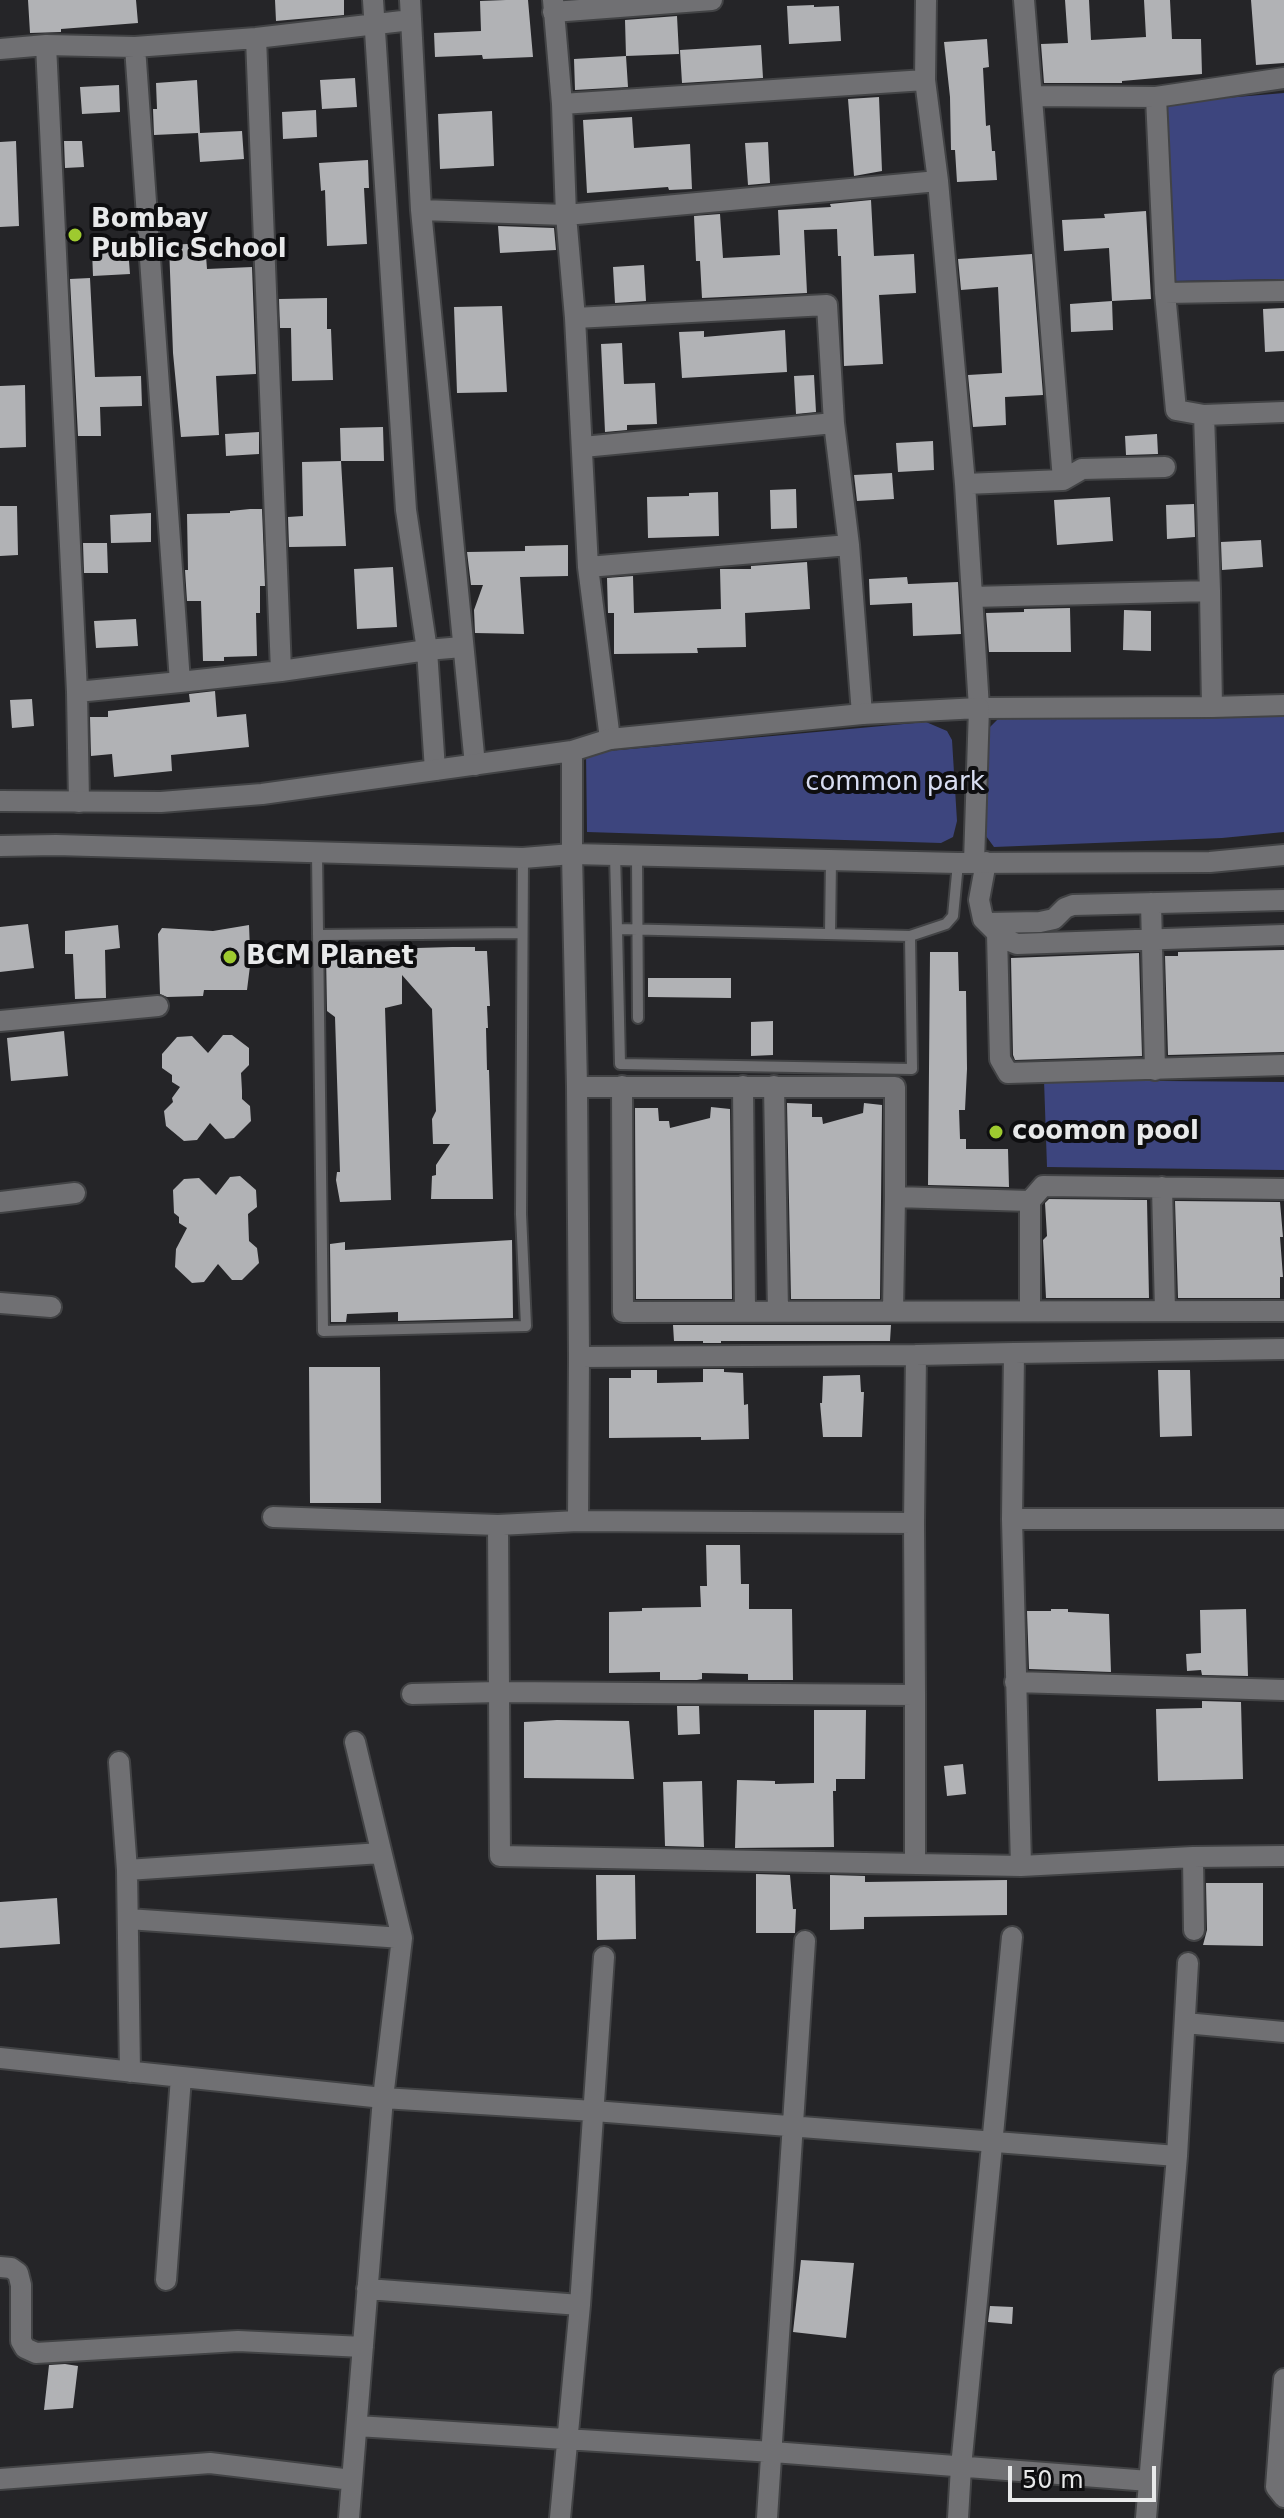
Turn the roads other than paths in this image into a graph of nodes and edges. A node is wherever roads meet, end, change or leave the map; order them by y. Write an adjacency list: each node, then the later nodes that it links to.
1 (373, 0): 7 (street)
2 (712, 0): 5 (street)
3 (926, 0): 13 (street)
4 (1024, 0): 14 (street)
5 (553, 6): 16 (street)
6 (410, 10): 7 (street); 18 (street)
7 (375, 24): 8 (street); 35 (street)
8 (256, 38): 10 (street); 36 (street)
9 (46, 45): 10 (street); 11 (street); 38 (street)
10 (135, 47): 37 (street)
11 (0, 49)
12 (1284, 78): 15 (street)
13 (925, 80): 16 (street); 17 (street)
14 (1032, 96): 15 (street); 28 (street)
15 (1156, 97): 21 (street)
16 (562, 104): 19 (street)
17 (938, 181): 19 (street); 29 (street)
18 (421, 210): 19 (street); 34 (street)
19 (566, 215): 22 (street)
20 (1284, 291): 21 (street)
21 (1165, 293): 24 (street)
22 (575, 318): 25 (street); 26 (street)
23 (1284, 412): 24 (street)
24 (1204, 415): 32 (street)
25 (834, 423): 26 (street); 30 (street)
26 (583, 447): 31 (street)
27 (1165, 467): 28 (street)
28 (1063, 480): 29 (street)
29 (965, 484): 33 (street)
30 (849, 545): 31 (street); 42 (street)
31 (588, 567): 43 (street)
32 (1210, 591): 33 (street); 40 (street)
33 (972, 597): 41 (street)
34 (462, 647): 35 (street); 45 (street)
35 (427, 650): 36 (street); 46 (street)
36 (281, 671): 37 (street)
37 (180, 682): 38 (street)
38 (77, 692): 48 (street)
39 (1284, 705): 40 (street)
40 (1212, 707): 41 (street)
41 (979, 708): 42 (street); 57 (street)
42 (862, 714): 43 (street)
43 (610, 739): 44 (street)
44 (572, 751): 45 (street); 51 (street)
45 (475, 765): 46 (street)
46 (435, 770): 48 (street)
47 (0, 801): 48 (street)
48 (79, 802)
49 (0, 846): 50 (street)
50 (317, 853): 55 (street); 65 (lane)
51 (572, 854): 52 (street); 55 (street); 77 (street)
52 (615, 855): 54 (street); 61 (lane)
53 (1284, 855): 57 (street)
54 (637, 856): 56 (street); 62 (lane)
55 (523, 858): 63 (lane)
56 (831, 860): 57 (street); 64 (lane)
57 (973, 862): 60 (street); 67 (lane)
58 (1284, 900): 59 (street)
59 (1151, 903): 60 (street); 68 (street)
60 (992, 928): 68 (street); 73 (street)
61 (617, 929): 62 (lane); 67 (lane)
62 (638, 930): 64 (lane); 70 (lane)
63 (522, 933): 65 (lane); 65 (lane)
64 (830, 934): 67 (lane)
65 (318, 935)
66 (1284, 935): 68 (street)
67 (910, 936)
68 (1151, 939): 73 (street)
69 (158, 1006): 71 (street)
70 (638, 1018)
71 (0, 1021)
72 (1284, 1065): 73 (street)
73 (1155, 1070)
74 (622, 1086): 75 (street); 77 (street); 86 (street)
75 (743, 1086): 76 (street); 86 (street)
76 (774, 1086): 81 (street); 87 (street)
77 (577, 1087): 95 (street)
78 (1162, 1187): 79 (street); 82 (street); 90 (street)
79 (1284, 1189)
80 (75, 1193): 83 (street)
81 (895, 1197): 82 (street); 88 (street)
82 (1030, 1201): 89 (street)
83 (0, 1202)
84 (0, 1303): 85 (street)
85 (51, 1307)
86 (745, 1311): 87 (street)
87 (778, 1311): 88 (street)
88 (893, 1311): 89 (street)
89 (1030, 1311): 90 (street)
90 (1165, 1311): 91 (street)
91 (1284, 1311)
92 (1284, 1349): 93 (street)
93 (1014, 1353): 94 (street); 97 (street)
94 (916, 1355): 95 (street); 100 (street)
95 (579, 1357): 99 (street)
96 (273, 1517): 101 (street)
97 (1012, 1519): 98 (street); 102 (street)
98 (1284, 1519)
99 (578, 1521): 100 (street); 101 (street)
100 (914, 1523): 106 (street)
101 (498, 1525): 104 (street)
102 (1015, 1682): 103 (street); 113 (street)
103 (1284, 1690)
104 (499, 1692): 105 (street); 106 (street); 112 (street)
105 (412, 1694)
106 (915, 1695): 112 (street)
107 (355, 1742): 109 (street)
108 (119, 1762): 114 (street)
109 (381, 1853): 114 (street); 118 (street)
110 (1284, 1856): 111 (street)
111 (1193, 1857): 113 (street); 116 (street)
112 (915, 1864): 113 (street)
113 (1021, 1866)
114 (127, 1870): 115 (street)
115 (128, 1919): 118 (street); 125 (street)
116 (1194, 1930)
117 (1012, 1937): 130 (street)
118 (402, 1938): 127 (street)
119 (805, 1941): 129 (street)
120 (604, 1957): 128 (street)
121 (1188, 1963): 122 (street)
122 (1185, 2023): 123 (street); 131 (street)
123 (1284, 2032)
124 (0, 2058): 125 (street)
125 (130, 2072): 126 (street)
126 (181, 2077): 127 (street); 133 (street)
127 (383, 2098): 128 (street); 134 (street)
128 (594, 2111): 129 (street); 135 (street)
129 (793, 2127): 130 (street); 140 (street)
130 (994, 2142): 131 (street); 141 (street)
131 (1177, 2156): 144 (street)
132 (0, 2267): 136 (street)
133 (166, 2280)
134 (367, 2289): 135 (street); 136 (street)
135 (580, 2305): 139 (street)
136 (363, 2347): 138 (street)
137 (1284, 2379): 145 (street)
138 (357, 2426): 139 (street); 143 (street)
139 (568, 2441): 140 (street); 147 (street)
140 (773, 2452): 141 (street); 148 (street)
141 (961, 2467): 144 (street); 149 (street)
142 (0, 2479): 143 (street)
143 (352, 2480): 146 (street)
144 (1149, 2481): 150 (street)
145 (1284, 2497)
146 (349, 2518)
147 (560, 2518)
148 (767, 2518)
149 (958, 2518)
150 (1146, 2518)

